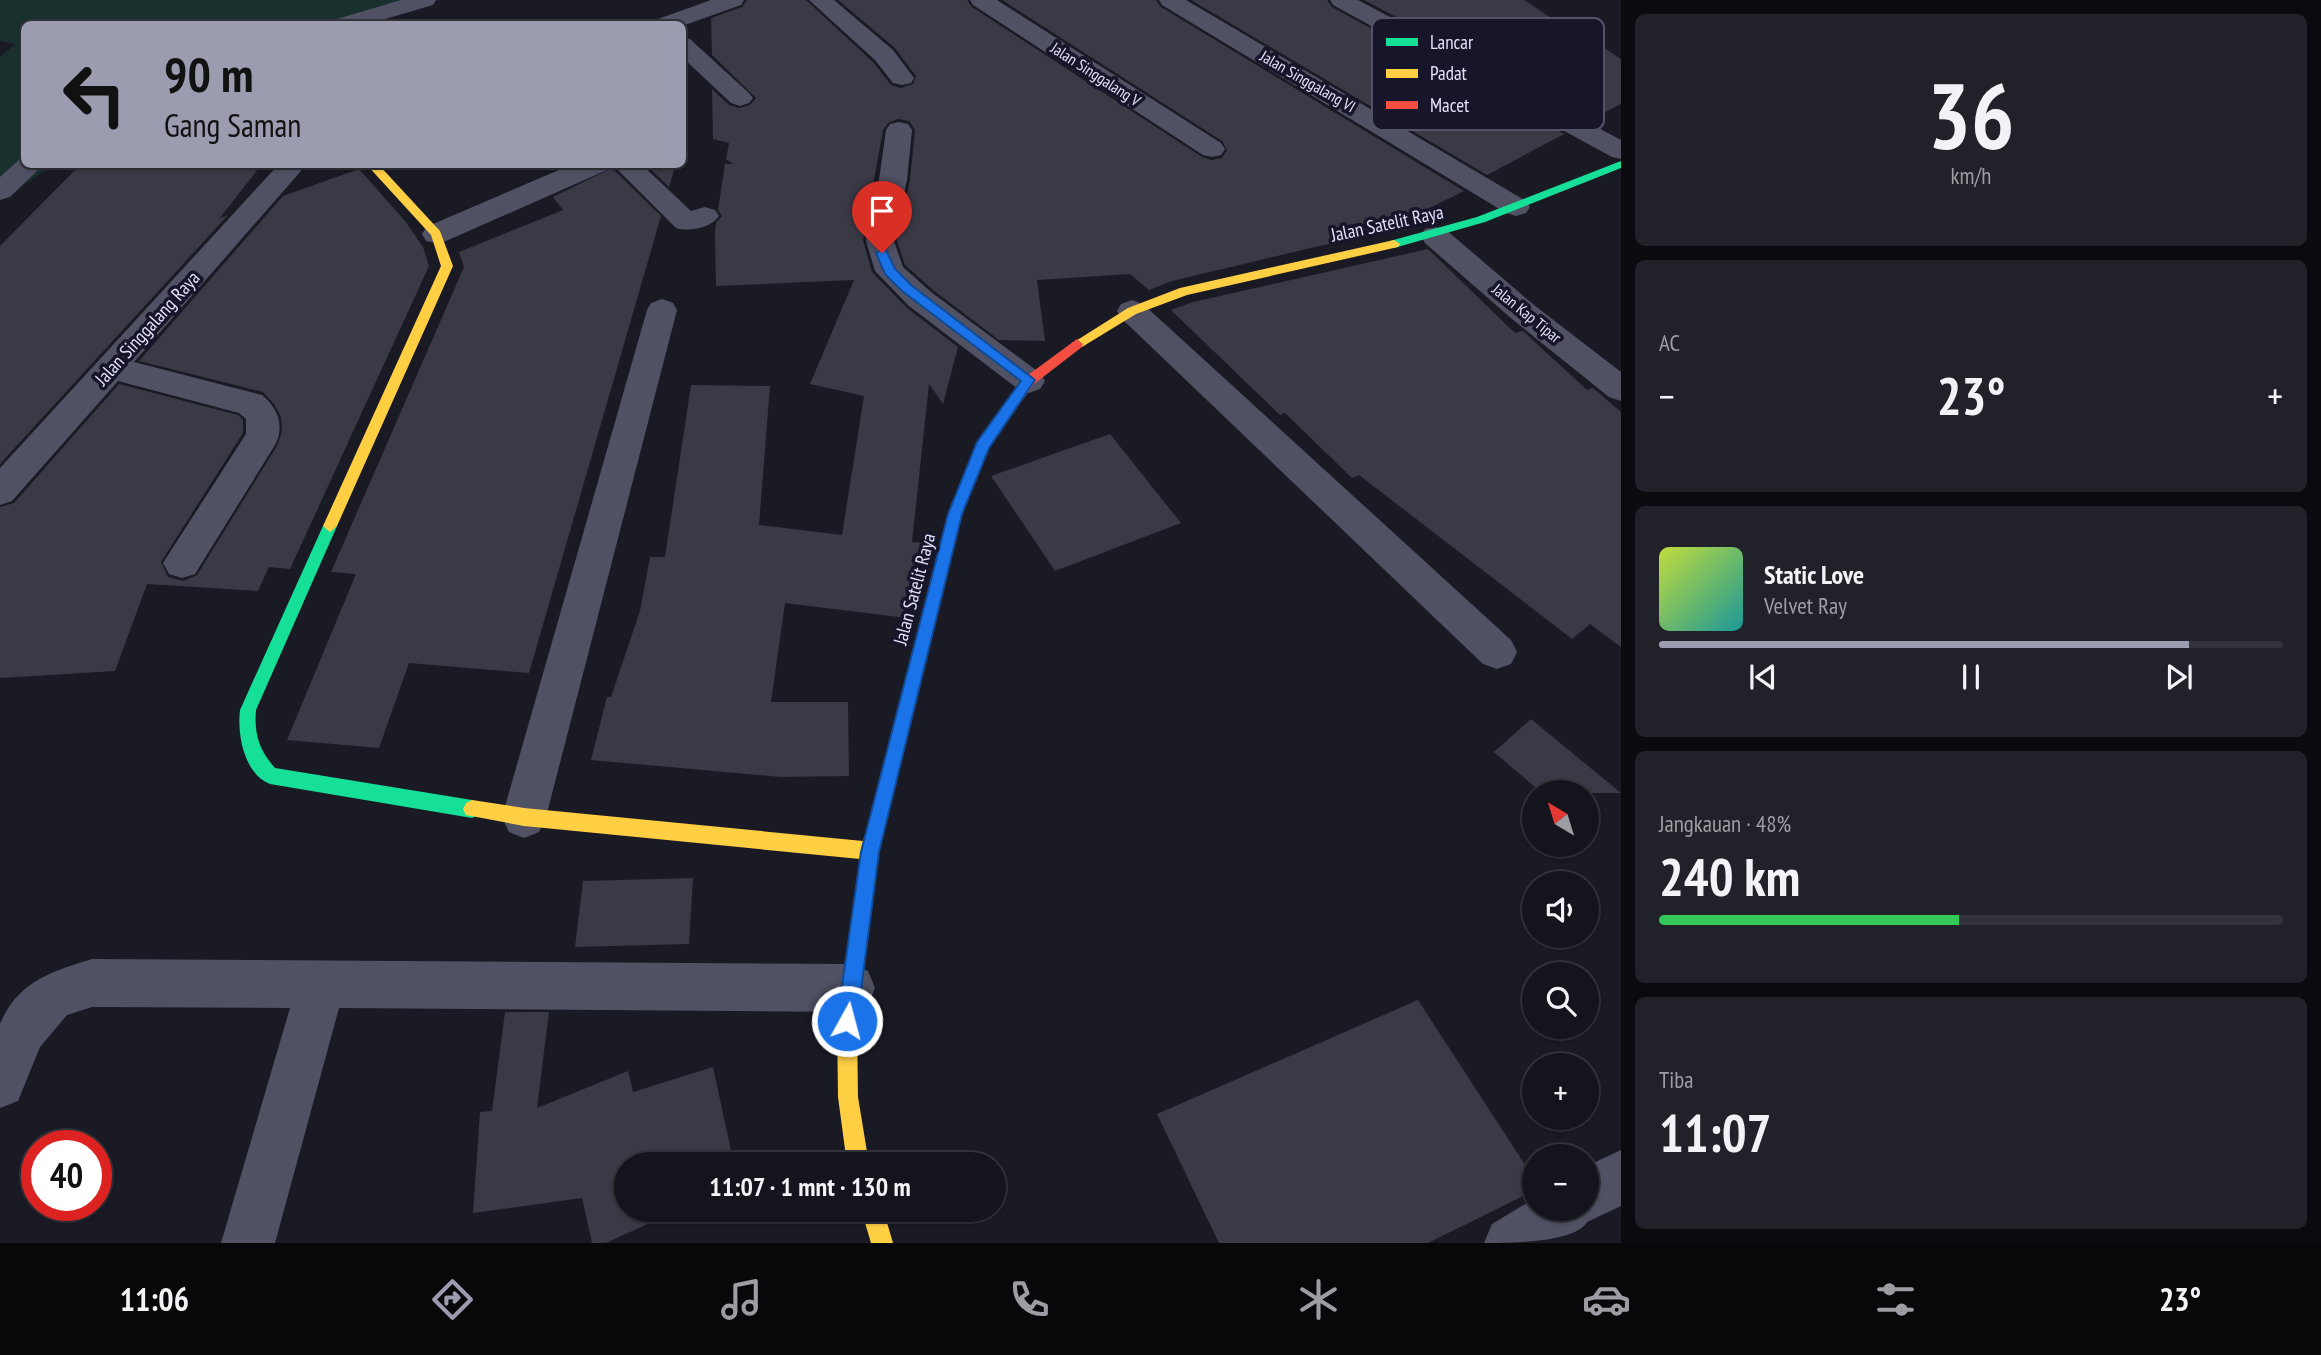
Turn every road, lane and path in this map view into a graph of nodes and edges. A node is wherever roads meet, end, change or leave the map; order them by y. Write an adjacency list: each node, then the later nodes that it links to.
1 (425, 0): 8 (street)
2 (733, 0): 9 (street)
3 (820, 0): 11 (street)
4 (981, 0): 17 (street, Jalan Singgalang V)
5 (1170, 0): 13 (street, Jalan Singgalang VI)
6 (1340, 0): 7 (street)
7 (1373, 18)
8 (355, 21)
9 (674, 21)
10 (686, 48): 12 (street)
11 (902, 78)
12 (740, 97)
13 (1372, 121)
14 (899, 130): 33 (street)
15 (1387, 130): 26 (street, Jalan Singgalang VI)
16 (1582, 130): 18 (street)
17 (1212, 149)
18 (1621, 151)
19 (1621, 164): 26 (street, Jalan Satelit Raya)
20 (26, 168): 25 (street)
21 (290, 168): 32 (street, Jalan Singgalang Raya)
22 (375, 168): 28 (street)
23 (588, 168): 28 (street)
24 (629, 168): 27 (street)
25 (0, 191)
26 (1516, 207): 29 (street, Jalan Satelit Raya)
27 (705, 216)
28 (436, 234): 38 (street)
29 (1435, 236): 31 (street, Jalan Satelit Raya); 34 (street, Jalan Kap Tipar)
30 (662, 310): 38 (street)
31 (1132, 311): 33 (street, Jalan Satelit Raya); 37 (street)
32 (112, 368): 35 (street, Jalan Singgalang Raya); 36 (street)
33 (1029, 380): 39 (street, Jalan Satelit Raya)
34 (1621, 388)
35 (0, 491)
36 (182, 564)
37 (1497, 652)
38 (524, 817): 39 (street)
39 (870, 852): 41 (street, Jalan Satelit Raya)
40 (321, 985): 41 (street); 42 (street); 48 (street)
41 (851, 988): 43 (street, Jalan Satelit Raya)
42 (0, 1083)
43 (857, 1152)
44 (1621, 1176): 45 (street)
45 (1599, 1189)
46 (1547, 1221): 50 (street)
47 (876, 1222): 49 (street)
48 (248, 1243)
49 (882, 1243)
50 (1511, 1243)

